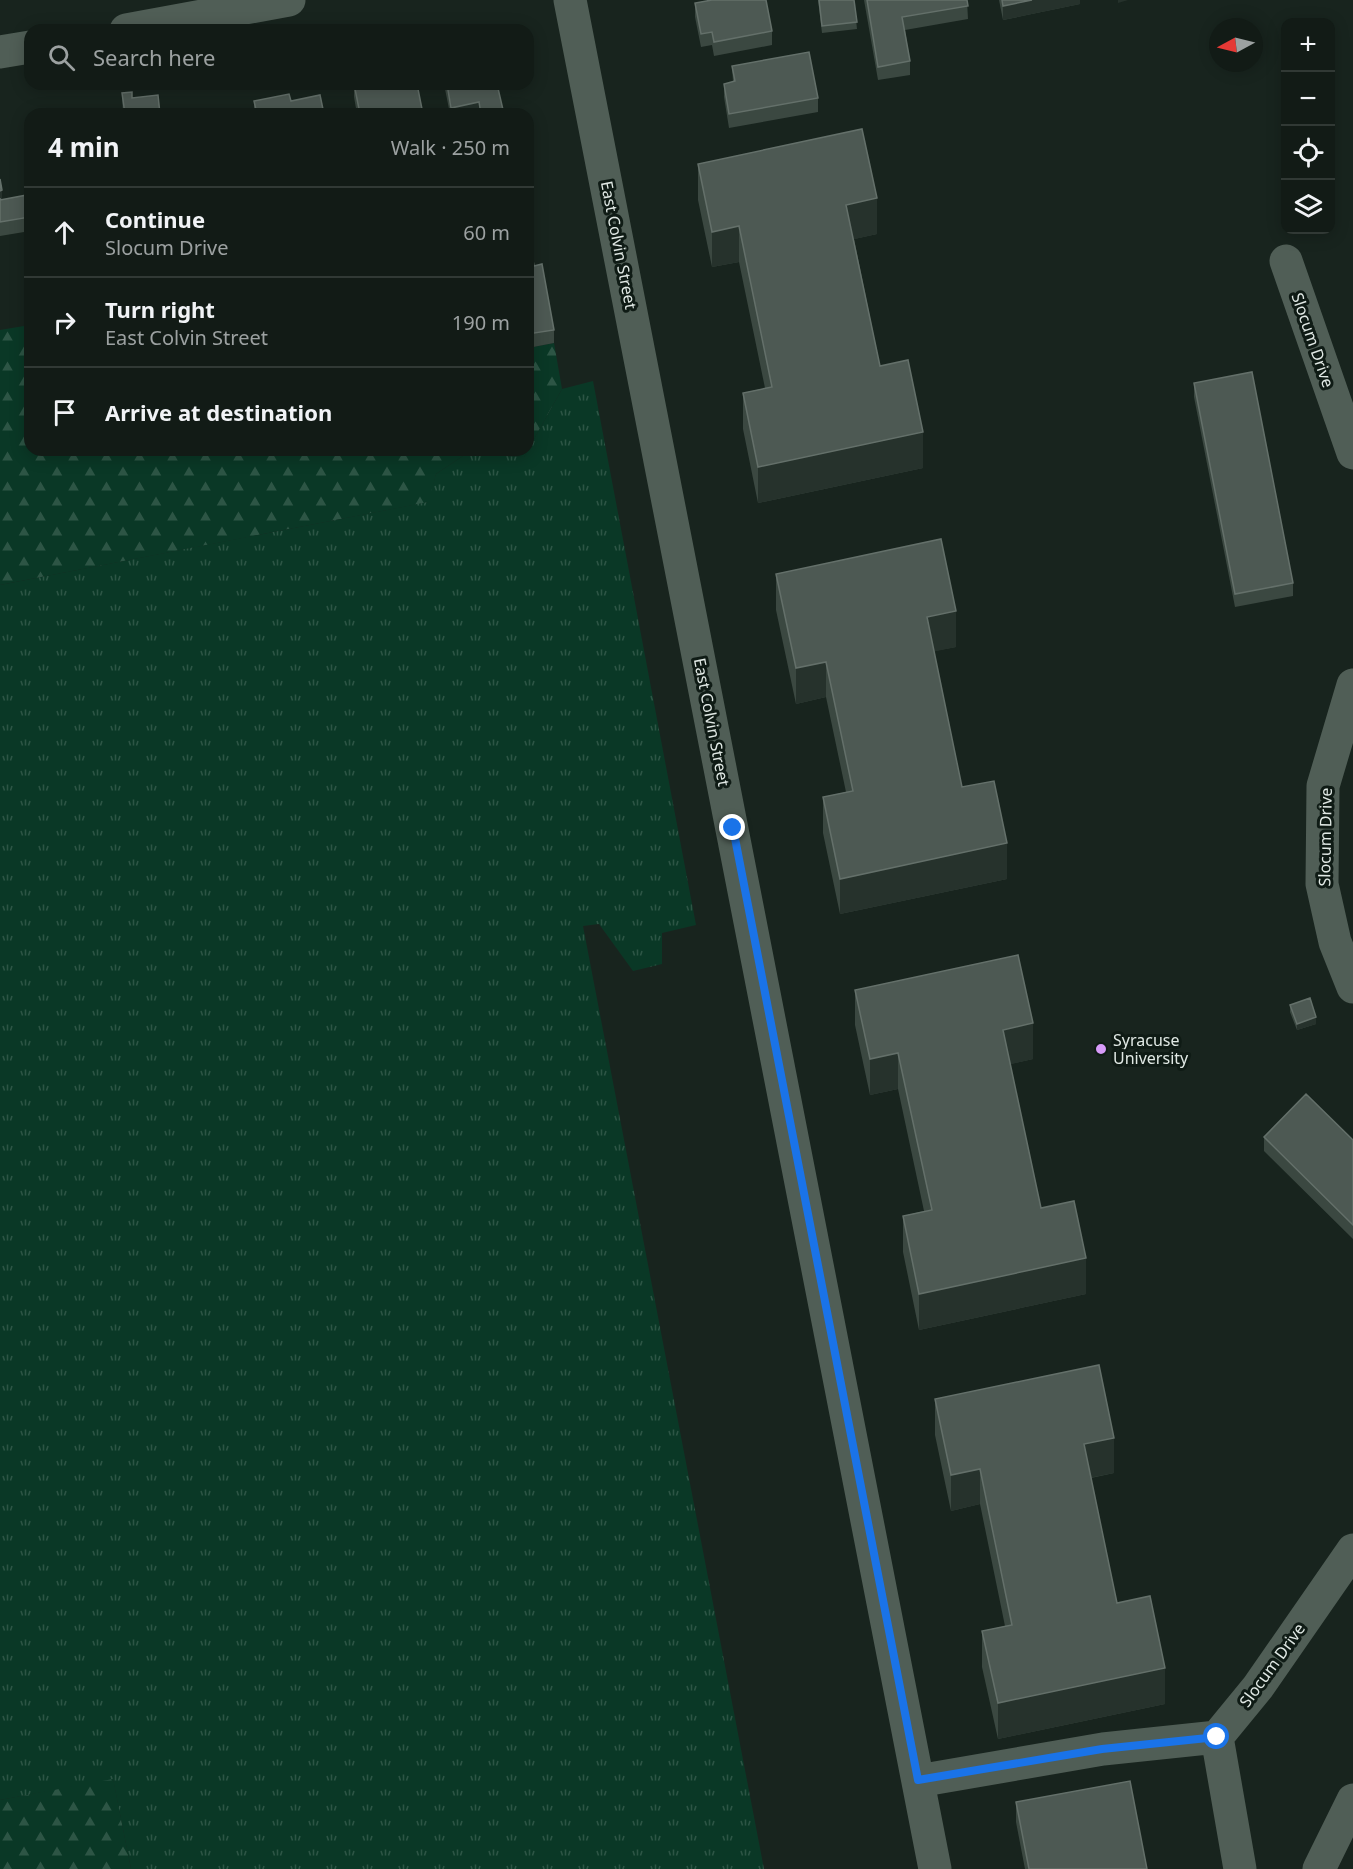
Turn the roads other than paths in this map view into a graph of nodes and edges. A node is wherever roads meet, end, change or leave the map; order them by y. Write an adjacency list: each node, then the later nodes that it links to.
1 (289, 0): 3 (street)
2 (570, 0): 12 (street, East Colvin Street)
3 (159, 24)
4 (24, 48): 5 (street)
5 (0, 52)
6 (1286, 261): 7 (street, Slocum Drive)
7 (1353, 453)
8 (1353, 686): 9 (street, Slocum Drive)
9 (1353, 987)
10 (1353, 1550): 11 (street, Slocum Drive)
11 (1217, 1737): 12 (street); 15 (street)
12 (918, 1780): 14 (street, East Colvin Street)
13 (1353, 1800): 16 (street)
14 (935, 1869)
15 (1240, 1869)
16 (1319, 1869)

